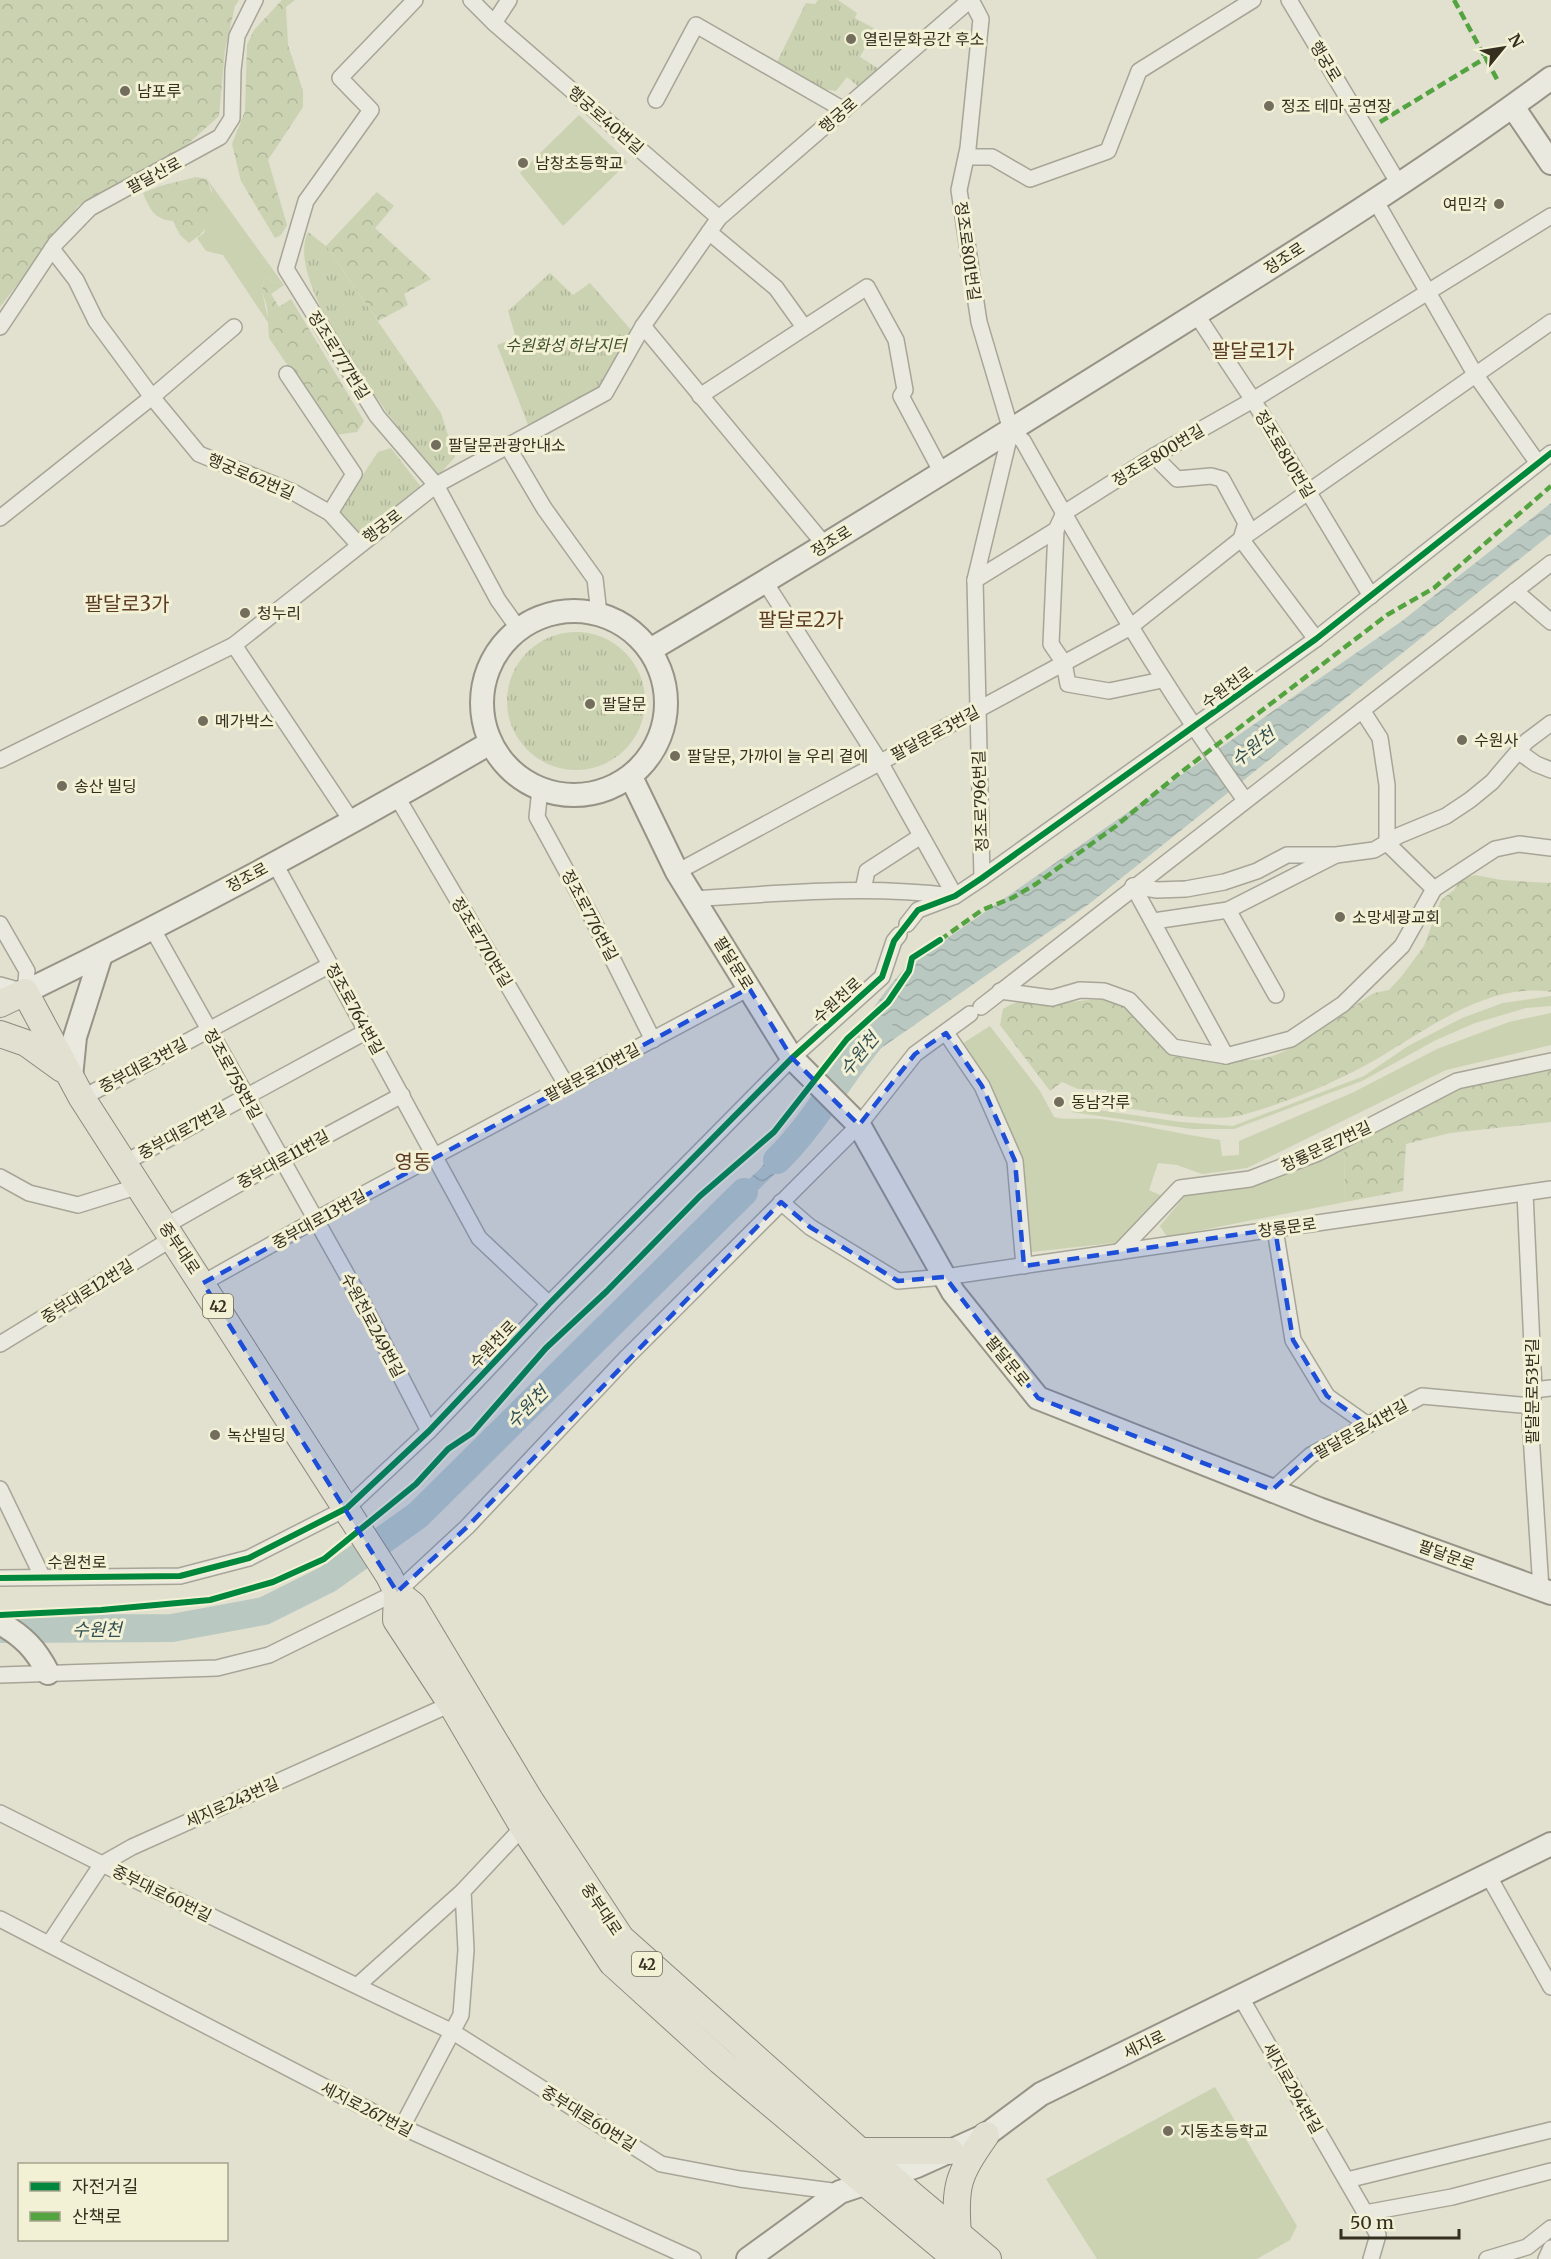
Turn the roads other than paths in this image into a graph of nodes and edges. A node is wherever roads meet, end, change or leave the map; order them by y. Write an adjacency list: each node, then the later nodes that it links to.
1 (255, 0): 20 (street, 팔달산로)
2 (415, 0): 39 (street, 정조로777번길)
3 (471, 0): 8 (street, 행궁로40번길)
4 (509, 0): 8 (street)
5 (971, 0): 12 (street, 행궁로); 13 (street, 정조로801번길)
6 (1253, 0): 13 (street)
7 (1289, 0): 15 (street, 행궁로)
8 (494, 23): 18 (street, 행궁로40번길)
9 (1551, 78): 11 (street, 정조로)
10 (656, 100): 12 (street)
11 (1513, 107): 14 (street); 15 (street, 정조로)
12 (844, 110): 18 (street, 행궁로)
13 (966, 157): 33 (street, 정조로801번길)
14 (1551, 164)
15 (1399, 184): 16 (street, 정조로)
16 (1375, 200): 21 (street); 22 (street, 정조로)
17 (1551, 216): 21 (street, 정조로800번길)
18 (719, 218): 19 (street, 행궁로)
19 (709, 232): 24 (street, 행궁로); 27 (street)
20 (52, 249): 25 (street, 팔달산로); 31 (street, 행궁로62번길)
21 (1429, 294): 29 (street); 32 (street, 정조로800번길)
22 (1196, 314): 32 (street, 정조로810번길); 33 (street, 정조로)
23 (1551, 322): 29 (street, 팔달문로3번길)
24 (643, 326): 30 (street); 34 (street, 행궁로)
25 (0, 327)
26 (234, 327): 31 (street)
27 (804, 327): 30 (street); 38 (street)
28 (287, 374): 41 (street)
29 (1475, 374): 37 (street); 40 (street, 팔달문로3번길)
30 (700, 396): 47 (street)
31 (152, 397): 41 (street, 행궁로62번길); 43 (street)
32 (1253, 400): 36 (street, 정조로800번길); 40 (street, 정조로810번길)
33 (1011, 430): 38 (street, 정조로); 42 (street); 49 (street)
34 (508, 447): 39 (street, 행궁로); 53 (street)
35 (1551, 453): 37 (street, 수원천로)
36 (1154, 456): 42 (street, 정조로800번길); 45 (street)
37 (1538, 462): 52 (street, 수원천로)
38 (942, 472): 47 (street, 정조로)
39 (436, 485): 46 (street, 행궁로); 55 (street, 정조로777번길)
40 (1309, 494): 45 (street, 팔달문로3번길); 52 (street, 정조로810번길)
41 (330, 513): 46 (street, 행궁로62번길)
42 (1064, 513): 44 (street); 56 (street)
43 (0, 518)
44 (1056, 530): 49 (street); 60 (street)
45 (1240, 539): 56 (street, 팔달문로3번길); 57 (street)
46 (358, 544): 58 (street, 행궁로)
47 (824, 544): 50 (street, 정조로)
48 (1551, 563): 51 (street)
49 (975, 580): 63 (street, 정조로796번길)
50 (765, 582): 59 (street, 정조로); 69 (street)
51 (1515, 591): 54 (street); 62 (street)
52 (1371, 596): 57 (street, 수원천로)
53 (599, 614): 55 (street); 59 (street)
54 (1551, 622)
55 (518, 628): 66 (street)
56 (1129, 628): 60 (street, 팔달문로3번길); 61 (street)
57 (1316, 639): 65 (street, 수원천로)
58 (234, 645): 68 (street, 행궁로); 75 (street)
59 (650, 650): 71 (street)
60 (1064, 663): 61 (street); 63 (street, 팔달문로3번길)
61 (1162, 680): 65 (street)
62 (1362, 710): 74 (street); 77 (street)
63 (977, 711): 69 (street, 팔달문로3번길); 82 (street, 정조로796번길)
64 (1551, 723): 67 (street)
65 (1193, 728): 74 (street); 82 (street, 수원천로)
66 (490, 742): 72 (street); 73 (street, 정조로)
67 (1519, 752): 70 (street); 77 (street)
68 (0, 760)
69 (879, 762): 76 (street); 81 (street, 팔달문로3번길)
70 (1551, 770)
71 (631, 777): 72 (street); 81 (street, 팔달문로)
72 (540, 789): 104 (street, 정조로776번길)
73 (397, 797): 75 (street, 정조로); 108 (street, 정조로770번길)
74 (1245, 800): 83 (street)
75 (351, 820): 80 (street, 정조로)
76 (921, 836): 85 (street); 86 (street)
77 (1387, 843): 79 (street); 84 (street)
78 (1551, 848): 84 (street)
79 (1336, 855): 83 (street); 88 (street)
80 (274, 862): 91 (street, 정조로); 93 (street, 정조로764번길)
81 (677, 872): 87 (street, 팔달문로)
82 (982, 878): 86 (street, 수원천로)
83 (1133, 886): 89 (street); 96 (street)
84 (1434, 889): 105 (street)
85 (863, 890): 86 (street); 87 (street)
86 (955, 896): 107 (street, 수원천로)
87 (694, 899): 95 (street, 팔달문로)
88 (1228, 910): 89 (street); 98 (street)
89 (1154, 921): 105 (street)
90 (0, 924): 97 (street)
91 (152, 928): 92 (street, 정조로); 100 (street, 정조로758번길)
92 (101, 955): 97 (street, 정조로); 109 (street)
93 (330, 965): 100 (street, 중부대로3번길); 101 (street, 정조로764번길)
94 (0, 985): 97 (street)
95 (749, 988): 104 (street, 팔달문로10번길); 107 (street, 팔달문로)
96 (1000, 991): 102 (street); 105 (street)
97 (25, 992): 99 (main road, 정조로); 109 (main road, 중부대로 / 42)
98 (1276, 995)
99 (0, 1004)
100 (208, 1030): 109 (street, 중부대로3번길); 111 (street, 정조로758번길)
101 (367, 1031): 110 (street, 정조로764번길); 111 (street, 중부대로7번길)
102 (945, 1033): 112 (street); 125 (street)
103 (0, 1034): 109 (main road)
104 (653, 1040): 108 (street, 팔달문로10번길)
105 (1226, 1056)
106 (1551, 1060): 124 (street, 창룡문로7번길)
107 (797, 1063): 112 (street, 팔달문로); 128 (street, 수원천로)
108 (567, 1086): 113 (street, 팔달문로10번길)
109 (77, 1087): 115 (main road, 중부대로 / 42)
110 (402, 1095): 113 (street, 정조로764번길); 114 (street, 중부대로11번길)
111 (246, 1096): 114 (street, 정조로758번길); 115 (street, 중부대로7번길)
112 (856, 1123): 120 (street); 126 (street, 팔달문로)
113 (435, 1156): 121 (street, 중부대로13번길); 128 (street, 정조로764번길)
114 (281, 1160): 121 (street, 정조로758번길); 123 (street, 중부대로11번길)
115 (124, 1163): 117 (main road, 중부대로 / 42)
116 (0, 1177): 117 (street)
117 (139, 1186): 123 (main road, 중부대로 / 42)
118 (1551, 1189): 119 (street, 창룡문로)
119 (1525, 1193): 122 (street, 창룡문로); 131 (street, 팔달문로53번길)
120 (781, 1202): 126 (street); 140 (street)
121 (315, 1220): 127 (street, 중부대로13번길); 134 (street, 수원천로249번길)
122 (1275, 1229): 124 (street, 창룡문로); 133 (street)
123 (169, 1232): 127 (main road, 중부대로 / 42); 129 (street, 중부대로12번길)
124 (1119, 1252): 125 (street, 창룡문로)
125 (1024, 1266): 126 (street, 창룡문로)
126 (945, 1277): 136 (street, 팔달문로)
127 (203, 1283): 137 (main road, 중부대로 / 42)
128 (549, 1304): 134 (street, 수원천로)
129 (0, 1344)
130 (1551, 1388): 131 (street)
131 (1534, 1390): 132 (street, 팔달문로53번길)
132 (1532, 1406): 133 (street, 팔달문로41번길); 141 (street, 팔달문로53번길)
133 (1368, 1425): 136 (street, 팔달문로41번길)
134 (429, 1431): 137 (street, 수원천로)
135 (0, 1490): 138 (street)
136 (1272, 1491): 141 (street, 팔달문로)
137 (350, 1512): 138 (street, 수원천로); 140 (main road, 중부대로 / 42)
138 (42, 1576): 139 (street, 수원천로)
139 (0, 1578)
140 (393, 1584): 143 (street); 145 (main road, 중부대로 / 42); 162 (main road, 중부대로 / 42)
141 (1546, 1591)
142 (0, 1623): 143 (street)
143 (44, 1664): 144 (street)
144 (0, 1675)
145 (451, 1704): 147 (main road, 중부대로 / 42); 149 (street, 세지로243번길)
146 (0, 1813): 149 (street, 중부대로60번길)
147 (523, 1827): 151 (street); 165 (main road, 중부대로 / 42)
148 (1551, 1844): 150 (street, 세지로)
149 (102, 1864): 153 (street, 세지로243번길); 155 (street, 중부대로60번길)
150 (1488, 1875): 154 (street); 157 (street, 세지로)
151 (463, 1891): 155 (street); 158 (street)
152 (0, 1919): 153 (street, 세지로267번길)
153 (49, 1944): 159 (street, 세지로267번길)
154 (1546, 1966): 156 (street)
155 (358, 1985): 158 (street, 중부대로60번길)
156 (1551, 1987)
157 (1240, 1996): 161 (street, 세지로); 166 (street, 세지로294번길)
158 (453, 2032): 159 (street); 167 (street, 중부대로60번길)
159 (402, 2127): 172 (street, 세지로267번길)
160 (1551, 2130): 166 (street)
161 (986, 2135): 163 (street, 세지로); 170 (main road)
162 (860, 2151): 163 (main road); 165 (main road, 중부대로 / 42)
163 (950, 2151): 165 (street, 세지로)
164 (1551, 2171): 168 (street)
165 (880, 2179): 167 (street, 세지로); 170 (main road, 중부대로 / 42); 174 (main road, 중부대로 / 42)
166 (1347, 2180): 168 (street, 세지로294번길)
167 (840, 2192): 173 (street, 세지로)
168 (1365, 2213): 176 (street, 세지로294번길)
169 (1551, 2228): 177 (street)
170 (958, 2234): 175 (main road, 중부대로 / 42)
171 (1551, 2247): 178 (street)
172 (693, 2259)
173 (748, 2259)
174 (956, 2259)
175 (988, 2259)
176 (1371, 2259)
177 (1487, 2259)
178 (1546, 2259)

